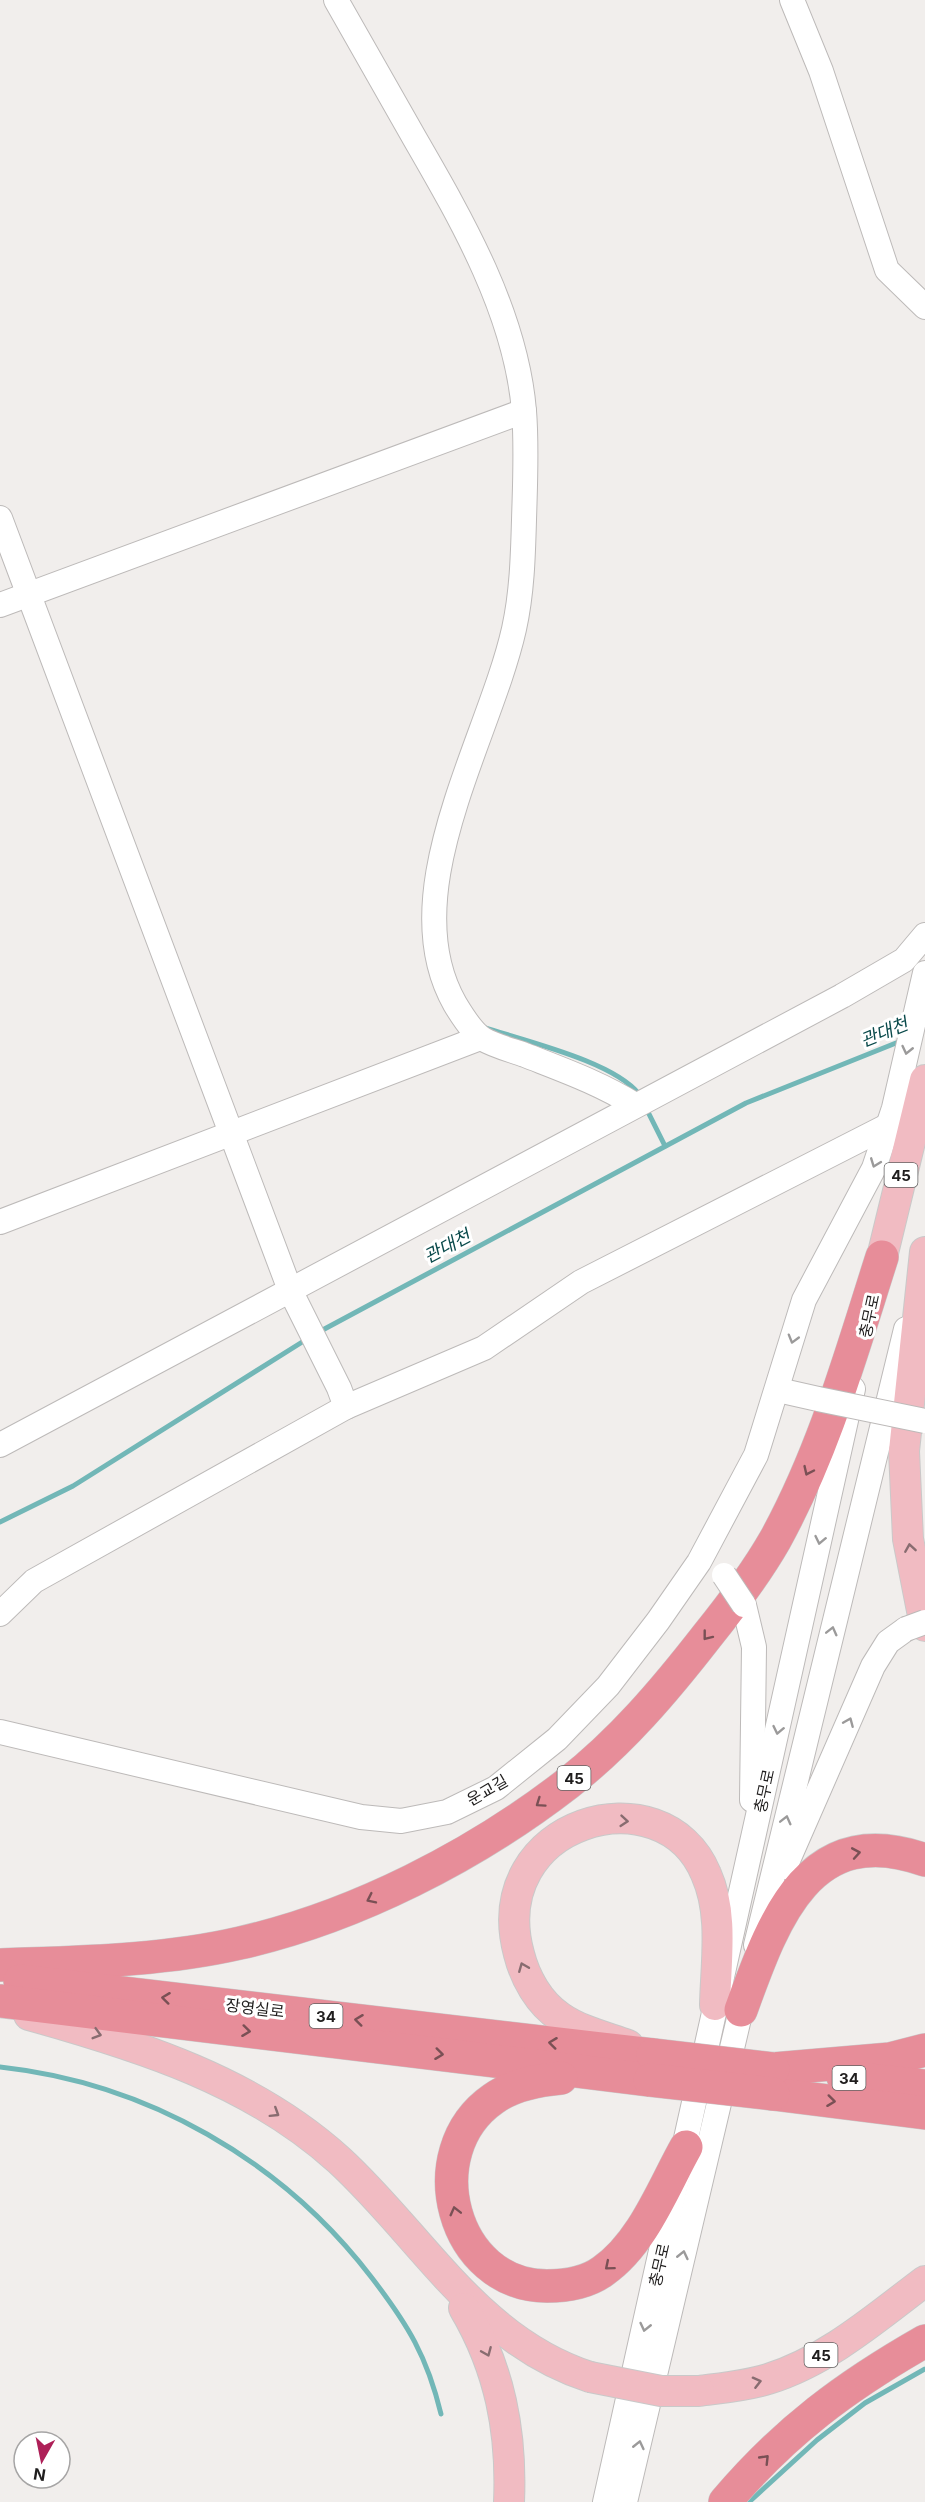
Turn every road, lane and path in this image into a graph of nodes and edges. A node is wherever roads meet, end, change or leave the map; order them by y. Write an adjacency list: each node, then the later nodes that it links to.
1 (336, 0): 4 (street)
2 (792, 0): 3 (street)
3 (925, 307)
4 (524, 411): 6 (street); 10 (street)
5 (0, 518): 6 (street)
6 (28, 594): 7 (street); 14 (street)
7 (0, 604)
8 (925, 935): 12 (street)
9 (925, 973): 13 (street, 운교길, one-way to 13)
10 (480, 1038): 12 (street); 14 (street)
11 (923, 1087): 17 (main road, 충무로 / 45)
12 (635, 1105): 18 (street)
13 (890, 1117): 19 (street, 운교길, one-way to 19); 20 (street)
14 (231, 1135): 15 (street); 18 (street)
15 (0, 1222)
16 (924, 1255): 25 (main road, one-way to 16); 29 (street, 충무로, one-way to 16)
17 (882, 1257): 27 (street, 충무로, one-way to 27); 30 (highway, 45, one-way to 30)
18 (292, 1295): 20 (street); 22 (street)
19 (778, 1390): 21 (street, bridge); 23 (street, 운교길)
20 (343, 1397): 24 (street)
21 (925, 1421)
22 (0, 1445)
23 (699, 1562): 26 (street, 운교길); 27 (street, bridge)
24 (0, 1614)
25 (919, 1626): 29 (street, one-way to 25)
26 (0, 1732)
27 (751, 1852): 33 (street, 충무로)
28 (925, 1860): 33 (highway, one-way to 28)
29 (765, 1910): 33 (street, 충무로)
30 (0, 1965)
31 (0, 1978): 36 (highway, 장영실로 / 34, one-way to 31)
32 (0, 2001): 36 (highway, 장영실로 / 34, one-way to 36)
33 (728, 2007): 36 (main road, one-way to 33); 40 (street, 충무로); 46 (street, 충무로, one-way to 33)
34 (0, 2009): 41 (main road, 45, one-way to 41)
35 (925, 2050): 37 (highway)
36 (651, 2067): 37 (highway, 34, bridge); 40 (highway, one-way to 36)
37 (773, 2082): 38 (highway, 34); 39 (highway, 34, one-way to 39)
38 (925, 2086)
39 (925, 2113)
40 (686, 2147): 45 (street, 충무로, one-way to 45)
41 (422, 2250): 42 (main road, 45, one-way to 42, bridge); 44 (main road, one-way to 44)
42 (925, 2280)
43 (925, 2341): 47 (highway, one-way to 43)
44 (509, 2502)
45 (605, 2502)
46 (625, 2502)
47 (725, 2502)

